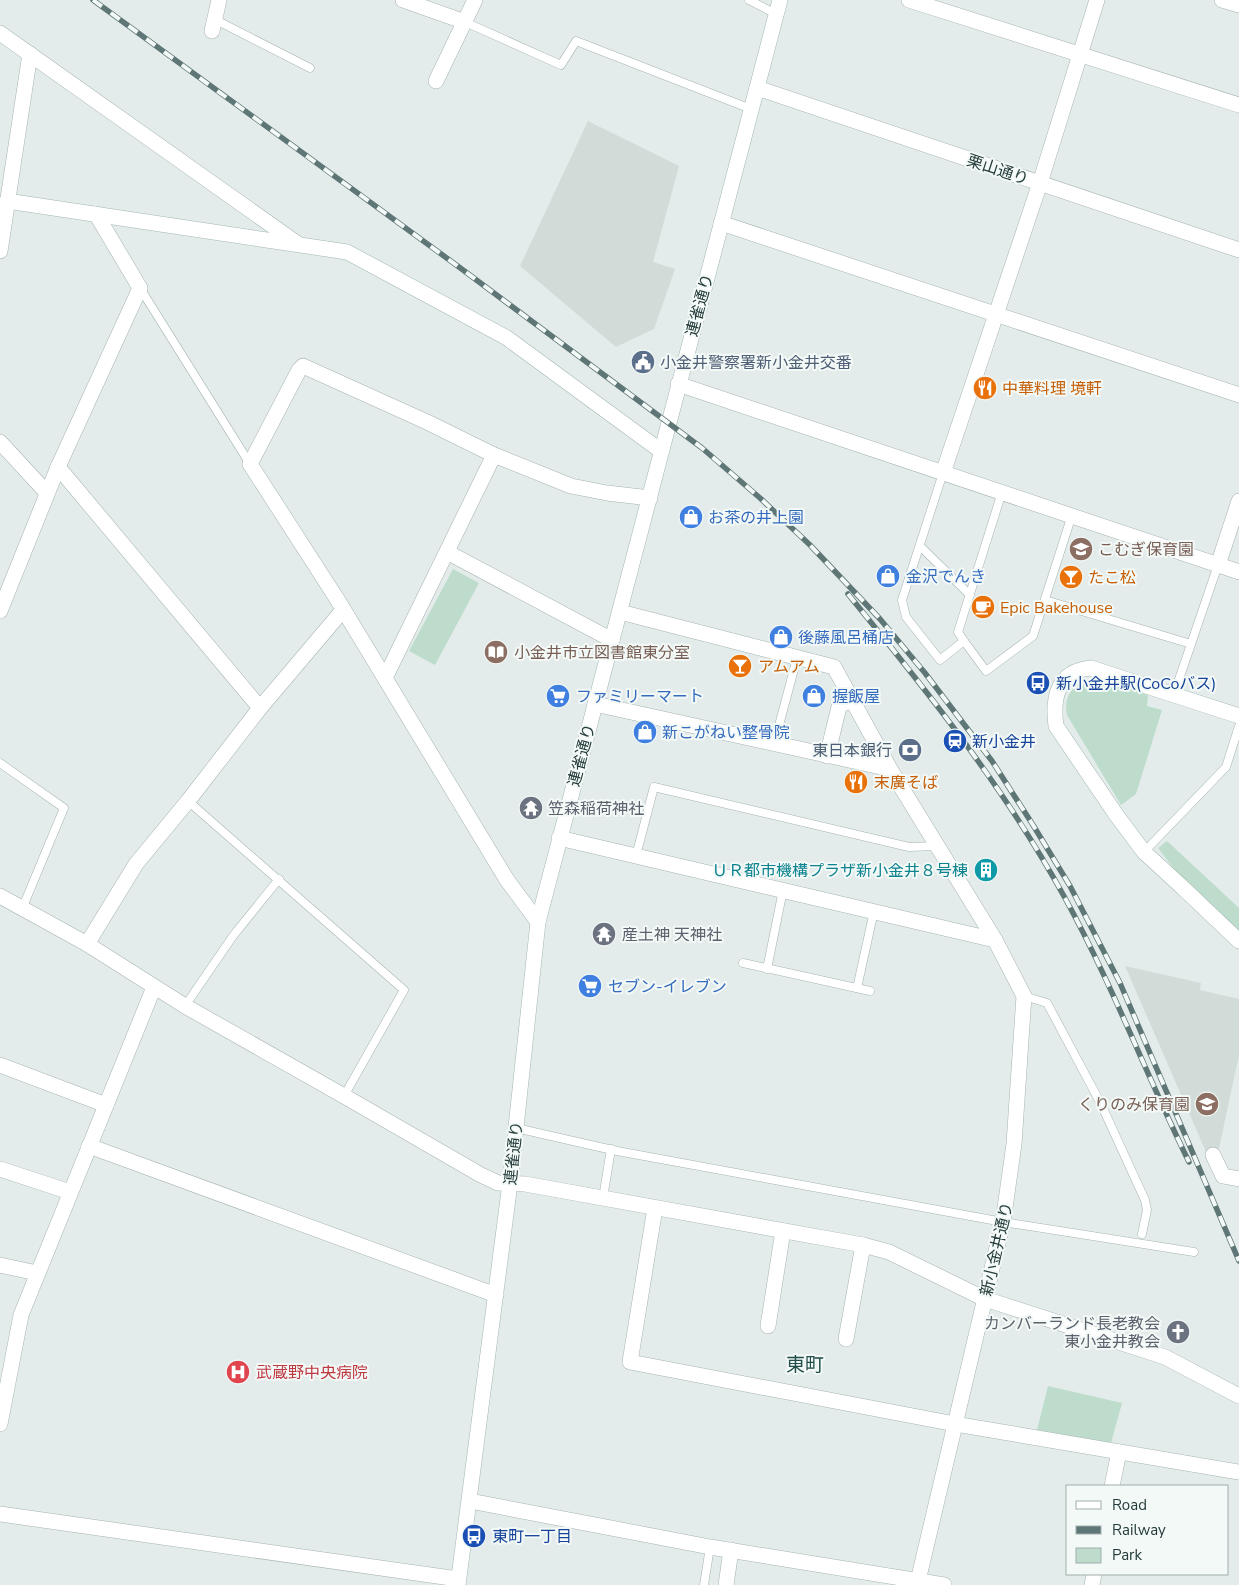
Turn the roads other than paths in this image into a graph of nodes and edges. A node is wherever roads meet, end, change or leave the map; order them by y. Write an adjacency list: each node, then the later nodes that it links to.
1 (219, 0): 11 (street)
2 (403, 0): 10 (street)
3 (475, 0): 10 (street)
4 (749, 0): 9 (lane)
5 (909, 0): 14 (street)
6 (1097, 0): 14 (street)
7 (1222, 0): 8 (street)
8 (1239, 5)
9 (778, 7): 17 (street, 連雀通り)
10 (464, 22): 16 (street); 19 (lane)
11 (213, 25): 15 (lane)
12 (0, 33): 13 (street)
13 (30, 54): 21 (street); 24 (street)
14 (1080, 56): 18 (street); 20 (street)
15 (310, 68)
16 (436, 81)
17 (757, 88): 19 (street, 連雀通り); 20 (street, 栗山通り)
18 (1239, 105)
19 (751, 109): 23 (street, 連雀通り)
20 (1040, 183): 25 (street, 栗山通り); 28 (street)
21 (3, 201): 22 (street); 26 (street)
22 (96, 214): 24 (street); 27 (street)
23 (721, 223): 28 (street); 29 (street, 連雀通り)
24 (298, 244): 32 (street)
25 (1239, 250)
26 (0, 251)
27 (140, 288): 34 (lane); 35 (street)
28 (996, 314): 30 (street); 36 (street)
29 (678, 384): 32 (street, 連雀通り); 36 (street)
30 (1239, 395)
31 (0, 442): 38 (street)
32 (662, 451): 39 (street, 連雀通り)
33 (494, 455): 34 (street); 39 (street); 43 (street)
34 (250, 464): 48 (street)
35 (58, 466): 38 (street); 59 (street)
36 (943, 473): 37 (street); 42 (lane)
37 (1002, 492): 41 (street); 46 (lane)
38 (47, 493): 49 (street)
39 (650, 498): 50 (street, 連雀通り)
40 (1239, 501): 44 (street)
41 (1072, 515): 44 (street); 47 (lane)
42 (920, 546): 46 (lane); 52 (lane)
43 (447, 552): 51 (street); 55 (street)
44 (1218, 564): 45 (street); 53 (lane)
45 (1239, 572)
46 (970, 595): 52 (lane)
47 (1045, 600): 52 (lane); 53 (lane)
48 (343, 610): 55 (street); 59 (street)
49 (0, 611)
50 (620, 612): 51 (street, 連雀通り); 54 (street)
51 (612, 640): 58 (street, 連雀通り)
52 (964, 641)
53 (1191, 644): 56 (lane)
54 (797, 658): 57 (street); 62 (lane)
55 (385, 678): 76 (street)
56 (1174, 694): 60 (street); 69 (street)
57 (852, 701): 63 (street); 65 (street)
58 (595, 704): 62 (street); 67 (street, 連雀通り)
59 (260, 708): 66 (street)
60 (1239, 716)
61 (1239, 726): 69 (lane)
62 (774, 744): 63 (street)
63 (828, 756): 65 (street)
64 (0, 763): 74 (lane)
65 (890, 770): 68 (street)
66 (188, 801): 71 (lane); 79 (street)
67 (559, 838): 70 (street); 76 (street, 連雀通り)
68 (937, 846): 70 (lane); 77 (street)
69 (1144, 852): 78 (street)
70 (636, 856): 72 (street)
71 (279, 879): 86 (lane); 88 (lane)
72 (783, 890): 75 (street); 81 (lane)
73 (0, 896): 74 (street)
74 (22, 909): 79 (street)
75 (874, 912): 77 (street); 83 (lane)
76 (538, 922): 90 (street, 連雀通り)
77 (995, 940): 85 (street)
78 (1239, 941)
79 (87, 944): 82 (street)
80 (743, 963): 81 (lane)
81 (768, 969): 83 (lane)
82 (154, 987): 86 (street); 89 (street)
83 (857, 988): 84 (lane)
84 (870, 991)
85 (1024, 996): 100 (street, 新小金井通り); 102 (lane)
86 (185, 1006): 88 (street)
87 (0, 1065): 89 (street)
88 (344, 1096): 96 (street)
89 (106, 1105): 91 (street)
90 (516, 1128): 92 (lane); 96 (street, 連雀通り)
91 (89, 1146): 97 (street); 107 (street)
92 (611, 1150): 98 (lane); 100 (lane)
93 (1213, 1154): 95 (street)
94 (0, 1169): 97 (street)
95 (1239, 1179)
96 (510, 1183): 98 (street); 107 (street, 連雀通り)
97 (70, 1192): 106 (street)
98 (603, 1198): 99 (street)
99 (655, 1208): 101 (street); 114 (street)
100 (1004, 1222): 104 (lane); 108 (street, 新小金井通り)
101 (784, 1231): 103 (street); 109 (street)
102 (1142, 1234)
103 (863, 1245): 108 (street); 110 (street)
104 (1194, 1252)
105 (0, 1265): 106 (street)
106 (37, 1273): 111 (street)
107 (496, 1295): 118 (street, 連雀通り)
108 (984, 1299): 112 (street); 114 (street, 新小金井通り)
109 (768, 1326)
110 (846, 1339)
111 (5, 1367): 113 (street)
112 (1239, 1396)
113 (0, 1424)
114 (955, 1424): 115 (street); 123 (street, 新小金井通り)
115 (1119, 1452): 116 (street); 117 (street)
116 (1239, 1472)
117 (1112, 1485)
118 (470, 1500): 120 (street); 122 (street, 連雀通り)
119 (0, 1514): 122 (street)
120 (710, 1547): 121 (street); 124 (lane)
121 (731, 1550): 123 (street); 125 (street)
122 (458, 1582)
123 (918, 1583): 126 (street)
124 (704, 1585)
125 (726, 1585)
126 (944, 1585)

